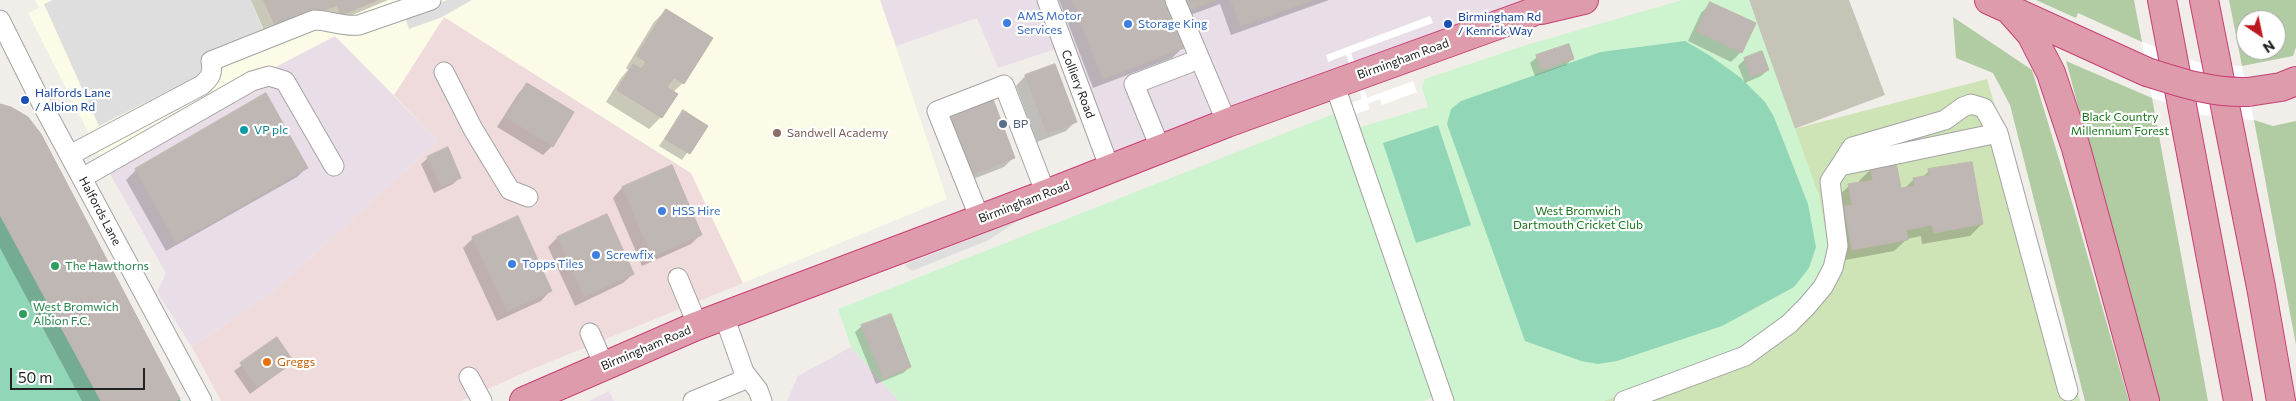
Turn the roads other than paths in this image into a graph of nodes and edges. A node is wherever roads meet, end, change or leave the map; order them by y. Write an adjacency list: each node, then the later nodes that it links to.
1 (431, 0): 17 (street)
2 (1047, 0): 19 (street, Colliery Road)
3 (1176, 0): 10 (street)
4 (1584, 0): 8 (highway, Birmingham Road)
5 (2162, 0): 41 (highway)
6 (2204, 0): 42 (highway)
7 (1998, 4): 12 (highway, bridge); 40 (highway)
8 (1538, 6): 13 (highway, Birmingham Road)
9 (0, 20): 17 (street, Halfords Lane)
10 (1192, 54): 14 (street); 16 (street)
11 (444, 72): 23 (street)
12 (2296, 81)
13 (1334, 83): 14 (highway, Birmingham Road); 38 (street)
14 (1227, 123): 16 (highway, Birmingham Road)
15 (1998, 132): 20 (street); 20 (street); 32 (street)
16 (1161, 150): 19 (highway, Birmingham Road)
17 (70, 155): 21 (street, Halfords Lane)
18 (334, 166): 21 (street)
19 (1110, 169): 22 (highway, Birmingham Road)
20 (1835, 174): 39 (street)
21 (82, 178): 33 (street, Halfords Lane)
22 (1046, 194): 24 (highway, Birmingham Road); 24 (street)
23 (528, 196)
24 (980, 219): 26 (highway, Birmingham Road)
25 (678, 278): 27 (street)
26 (724, 316): 27 (highway, Birmingham Road); 30 (street)
27 (698, 326): 29 (highway, Birmingham Road)
28 (590, 333): 29 (street)
29 (604, 365): 35 (highway, Birmingham Road)
30 (744, 372): 36 (street); 37 (street)
31 (470, 377): 34 (street)
32 (2068, 392)
33 (202, 401)
34 (482, 401)
35 (524, 401)
36 (693, 401)
37 (762, 401)
38 (1444, 401)
39 (1624, 401)
40 (2145, 401)
41 (2238, 401)
42 (2281, 401)

